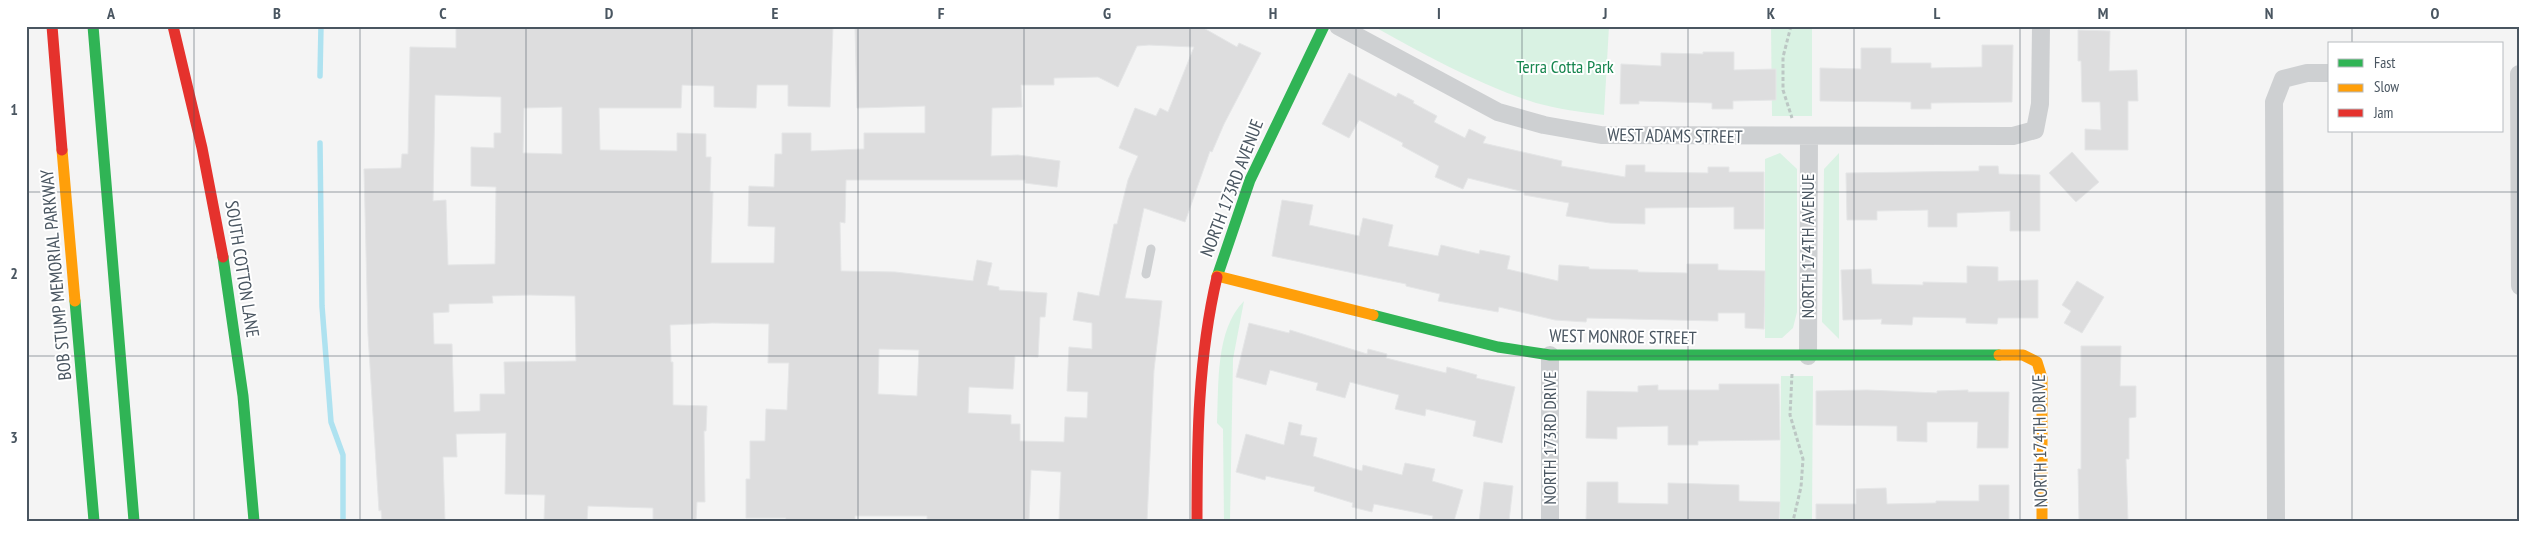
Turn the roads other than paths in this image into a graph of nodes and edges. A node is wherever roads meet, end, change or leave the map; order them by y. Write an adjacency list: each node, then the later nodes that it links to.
1 (52, 26): 17 (main road, BOB STUMP MEMORIAL PARKWAY)
2 (93, 26): 18 (main road)
3 (173, 26): 19 (main road, SOUTH COTTON LANE)
4 (1324, 26): 12 (main road, NORTH 173RD AVENUE)
5 (1338, 26): 9 (street, WEST ADAMS STREET)
6 (2041, 26): 9 (street, WEST ADAMS STREET)
7 (2328, 73): 23 (street)
8 (2514, 73): 13 (street)
9 (1809, 137): 15 (street, NORTH 174TH AVENUE)
10 (1151, 249): 11 (lane)
11 (1146, 274)
12 (1217, 276): 14 (main road, WEST MONROE STREET); 20 (main road, NORTH 173RD AVENUE)
13 (2520, 286)
14 (1550, 355): 15 (main road, WEST MONROE STREET); 21 (street, NORTH 173RD DRIVE)
15 (1808, 356): 16 (main road, WEST MONROE STREET)
16 (2037, 362): 22 (main road, NORTH 174TH DRIVE)
17 (94, 521)
18 (134, 521)
19 (254, 521)
20 (1197, 521)
21 (1550, 521)
22 (2042, 521)
23 (2276, 521)

